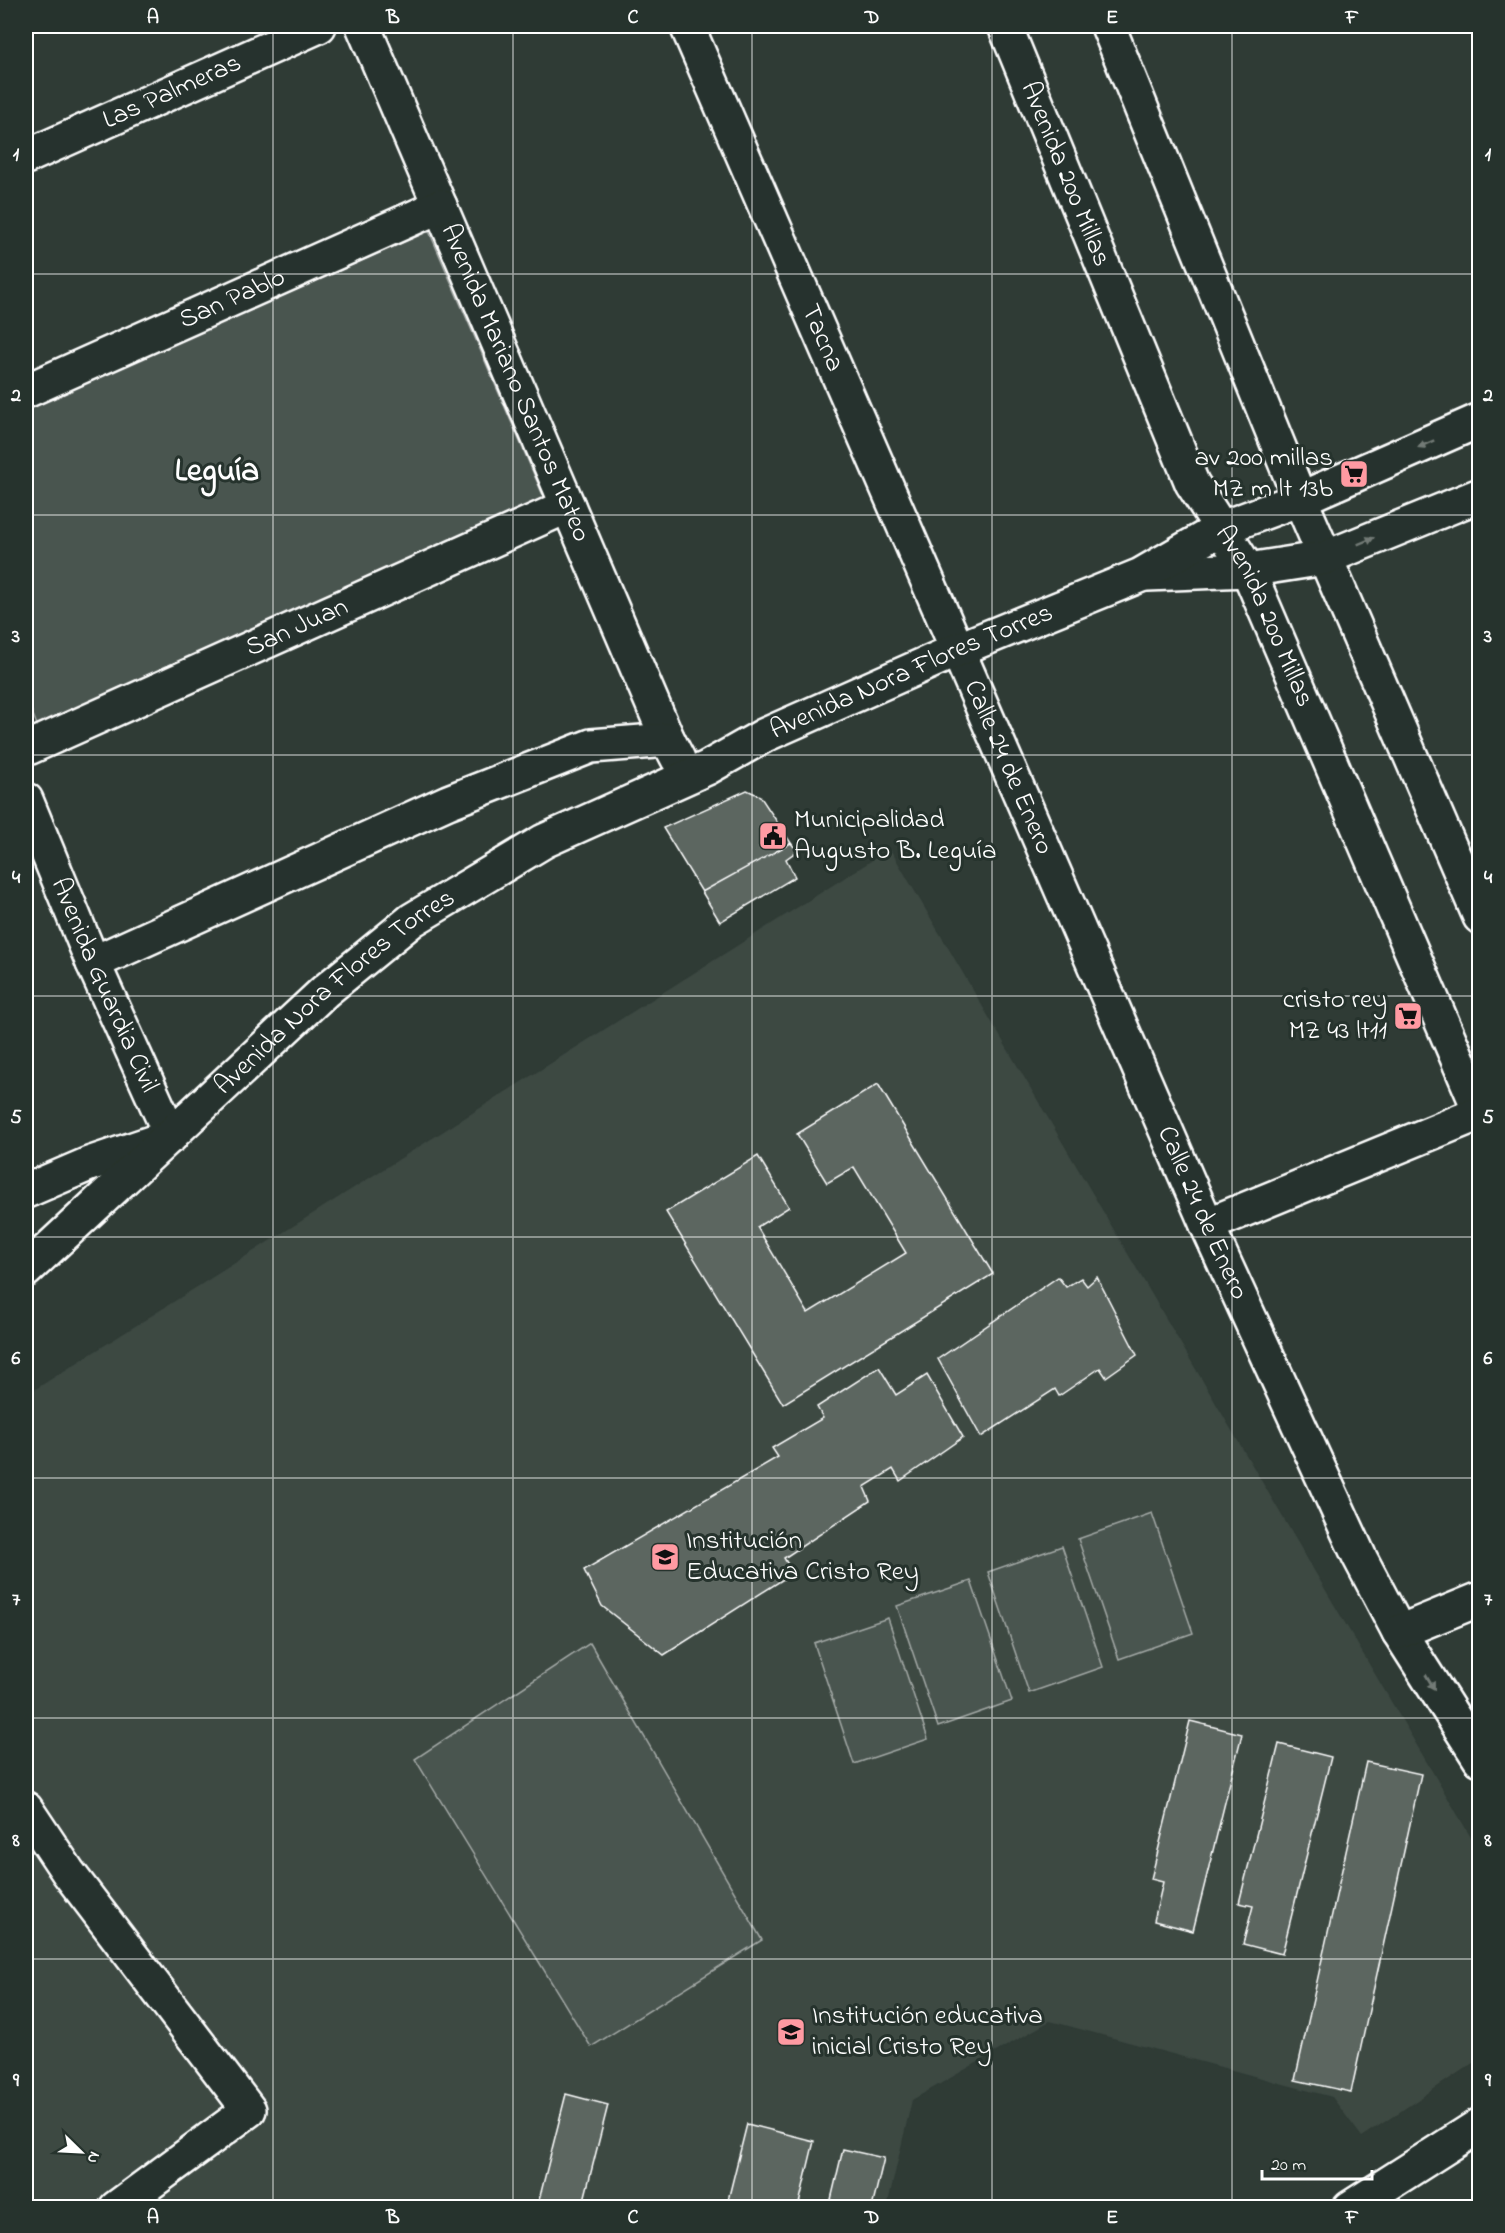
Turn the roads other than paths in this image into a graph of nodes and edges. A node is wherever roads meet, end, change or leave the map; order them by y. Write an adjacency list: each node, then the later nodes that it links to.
1 (319, 26): 6 (street, Las Palmeras)
2 (363, 26): 7 (street, Avenida Mariano Santos Mateo)
3 (687, 26): 17 (street, Tacna)
4 (1005, 26): 13 (street, Avenida 200 Millas)
5 (1108, 26): 11 (street)
6 (26, 157)
7 (440, 206): 8 (street, San Pablo); 12 (street, Avenida Mariano Santos Mateo)
8 (26, 391)
9 (1479, 420): 11 (street, Avenida Nora Flores Torres, one-way to 11)
10 (1479, 495): 14 (street, Avenida Nora Flores Torres, one-way to 10)
11 (1300, 499): 13 (street, Avenida Nora Flores Torres); 14 (street)
12 (568, 506): 18 (street, Avenida Mariano Santos Mateo); 19 (street, San Juan)
13 (1222, 528): 15 (street, Avenida 200 Millas); 16 (street, Avenida Nora Flores Torres)
14 (1325, 558): 15 (street, Avenida Nora Flores Torres); 22 (street)
15 (1248, 570): 16 (street, Avenida Nora Flores Torres); 24 (street, Avenida 200 Millas)
16 (1141, 574): 17 (street, Avenida Nora Flores Torres)
17 (957, 651): 20 (street, Avenida Nora Flores Torres); 27 (street, Calle 24 de Enero)
18 (668, 740): 20 (street); 23 (street)
19 (26, 749)
20 (687, 776): 25 (street, Avenida Nora Flores Torres)
21 (26, 800): 23 (street, Avenida Guardia Civil)
22 (1479, 917)
23 (93, 963): 25 (street, Avenida Guardia Civil)
24 (1479, 1112): 27 (street)
25 (171, 1136): 26 (street); 28 (street, Avenida Nora Flores Torres)
26 (26, 1191)
27 (1208, 1225): 30 (street, Calle 24 de Enero)
28 (26, 1270)
29 (1479, 1599): 30 (street)
30 (1399, 1632): 31 (street, Calle 24 de Enero, one-way to 31)
31 (1479, 1759)
32 (26, 1809): 35 (street)
33 (1479, 2125): 34 (street)
34 (1352, 2207)
35 (116, 2208)

